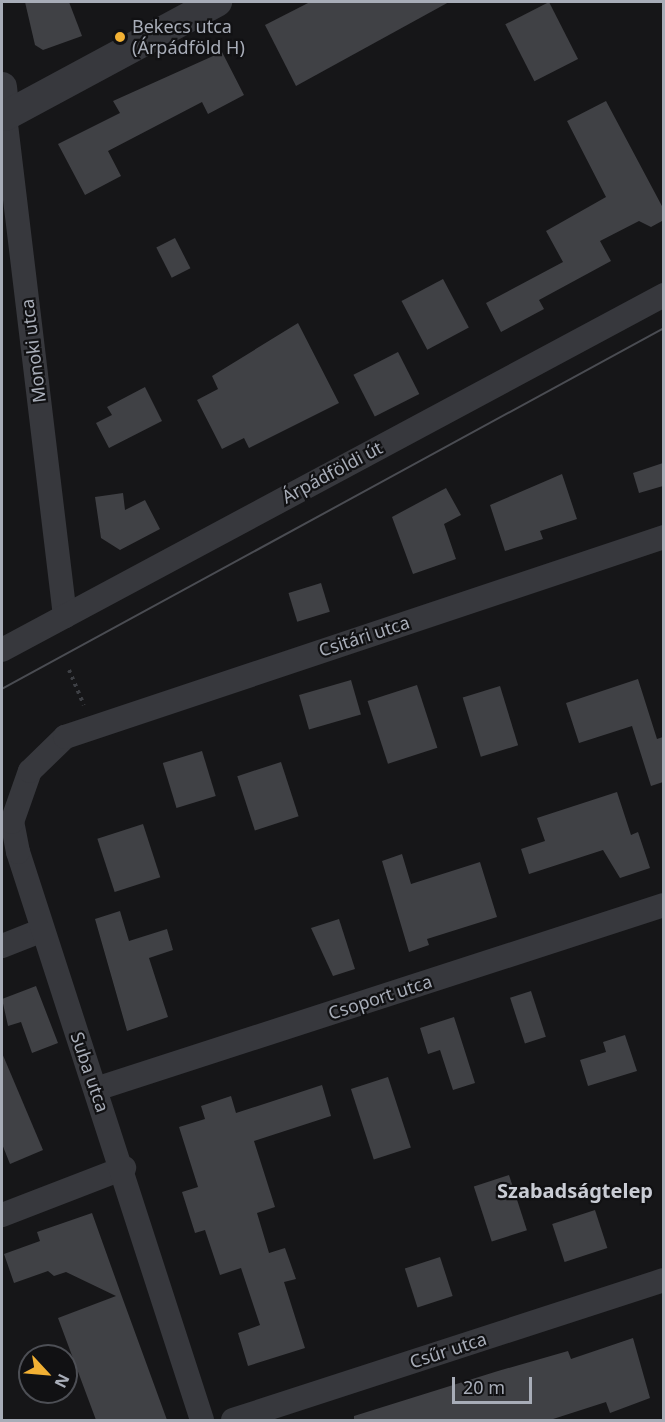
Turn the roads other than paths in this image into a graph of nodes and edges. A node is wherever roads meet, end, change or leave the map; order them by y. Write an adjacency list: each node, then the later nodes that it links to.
1 (217, 2): 3 (street)
2 (2, 87): 3 (street, Monoki utca)
3 (3, 117): 6 (street, Monoki utca)
4 (663, 295): 6 (street, Árpádföldi út)
5 (663, 537): 8 (street, Csitári utca)
6 (65, 616): 7 (street, Árpádföldi út)
7 (2, 650)
8 (65, 737): 10 (street, Suba utca)
9 (663, 905): 12 (street, Csoport utca)
10 (40, 931): 11 (street); 12 (street, Suba utca)
11 (2, 946)
12 (96, 1089): 13 (street, Suba utca)
13 (124, 1168): 14 (street); 16 (street, Suba utca)
14 (2, 1215)
15 (663, 1280): 17 (street, Csűr utca)
16 (202, 1420)
17 (233, 1420)

